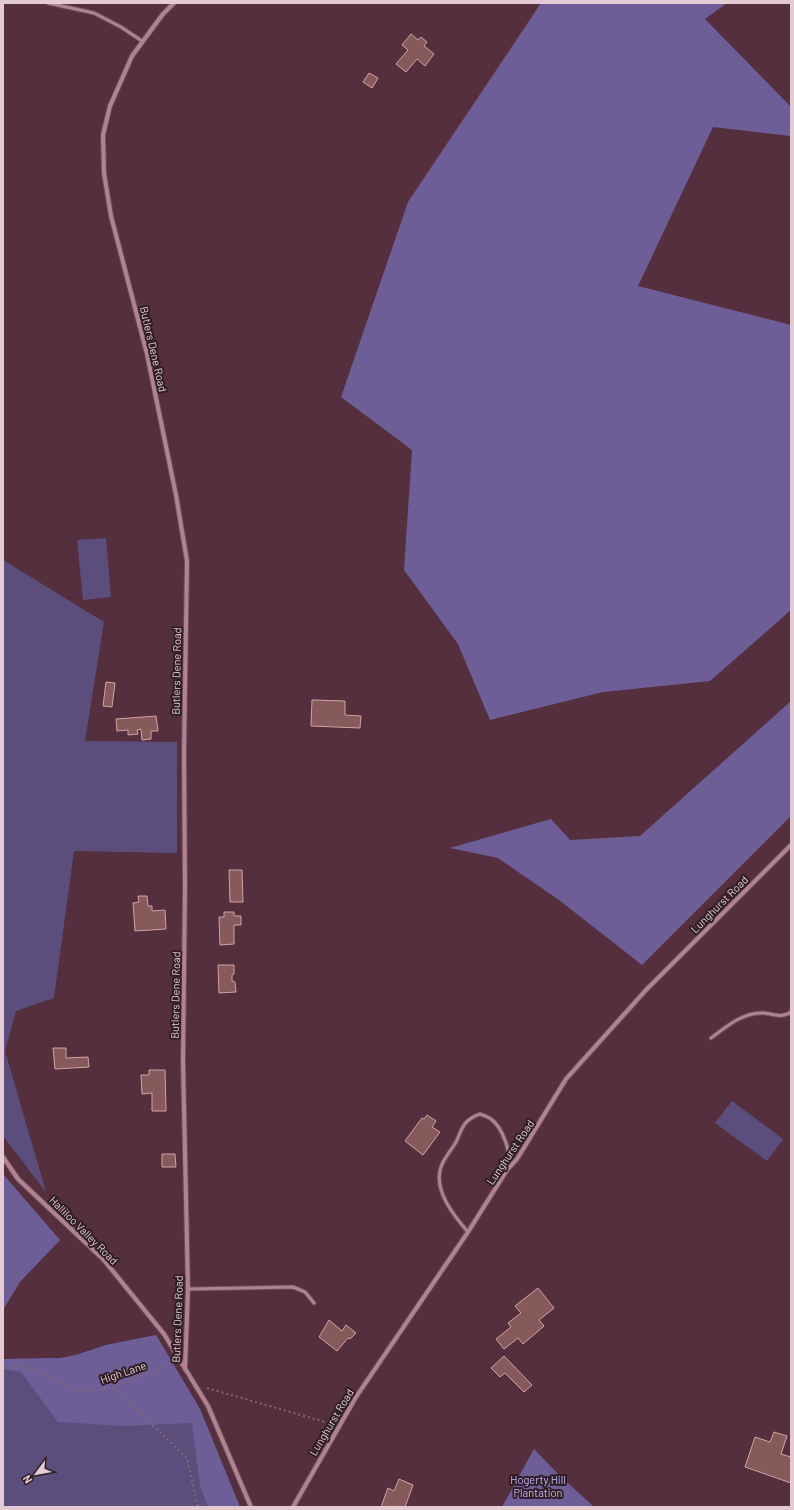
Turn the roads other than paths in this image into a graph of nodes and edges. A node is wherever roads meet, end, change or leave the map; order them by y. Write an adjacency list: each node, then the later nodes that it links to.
1 (48, 3): 3 (lane)
2 (174, 3): 3 (street, Butlers Dene Road)
3 (142, 41): 10 (street, Butlers Dene Road)
4 (791, 845): 8 (street, Lunghurst Road)
5 (791, 1013): 6 (lane)
6 (711, 1038)
7 (3, 1157): 12 (street, Halliloo Valley Road)
8 (507, 1170): 9 (street, Lunghurst Road); 9 (lane)
9 (468, 1232): 14 (street, Lunghurst Road)
10 (188, 1289): 11 (lane); 12 (street, Butlers Dene Road)
11 (314, 1304)
12 (184, 1369): 13 (street, Halliloo Valley Road)
13 (251, 1507)
14 (293, 1507)

